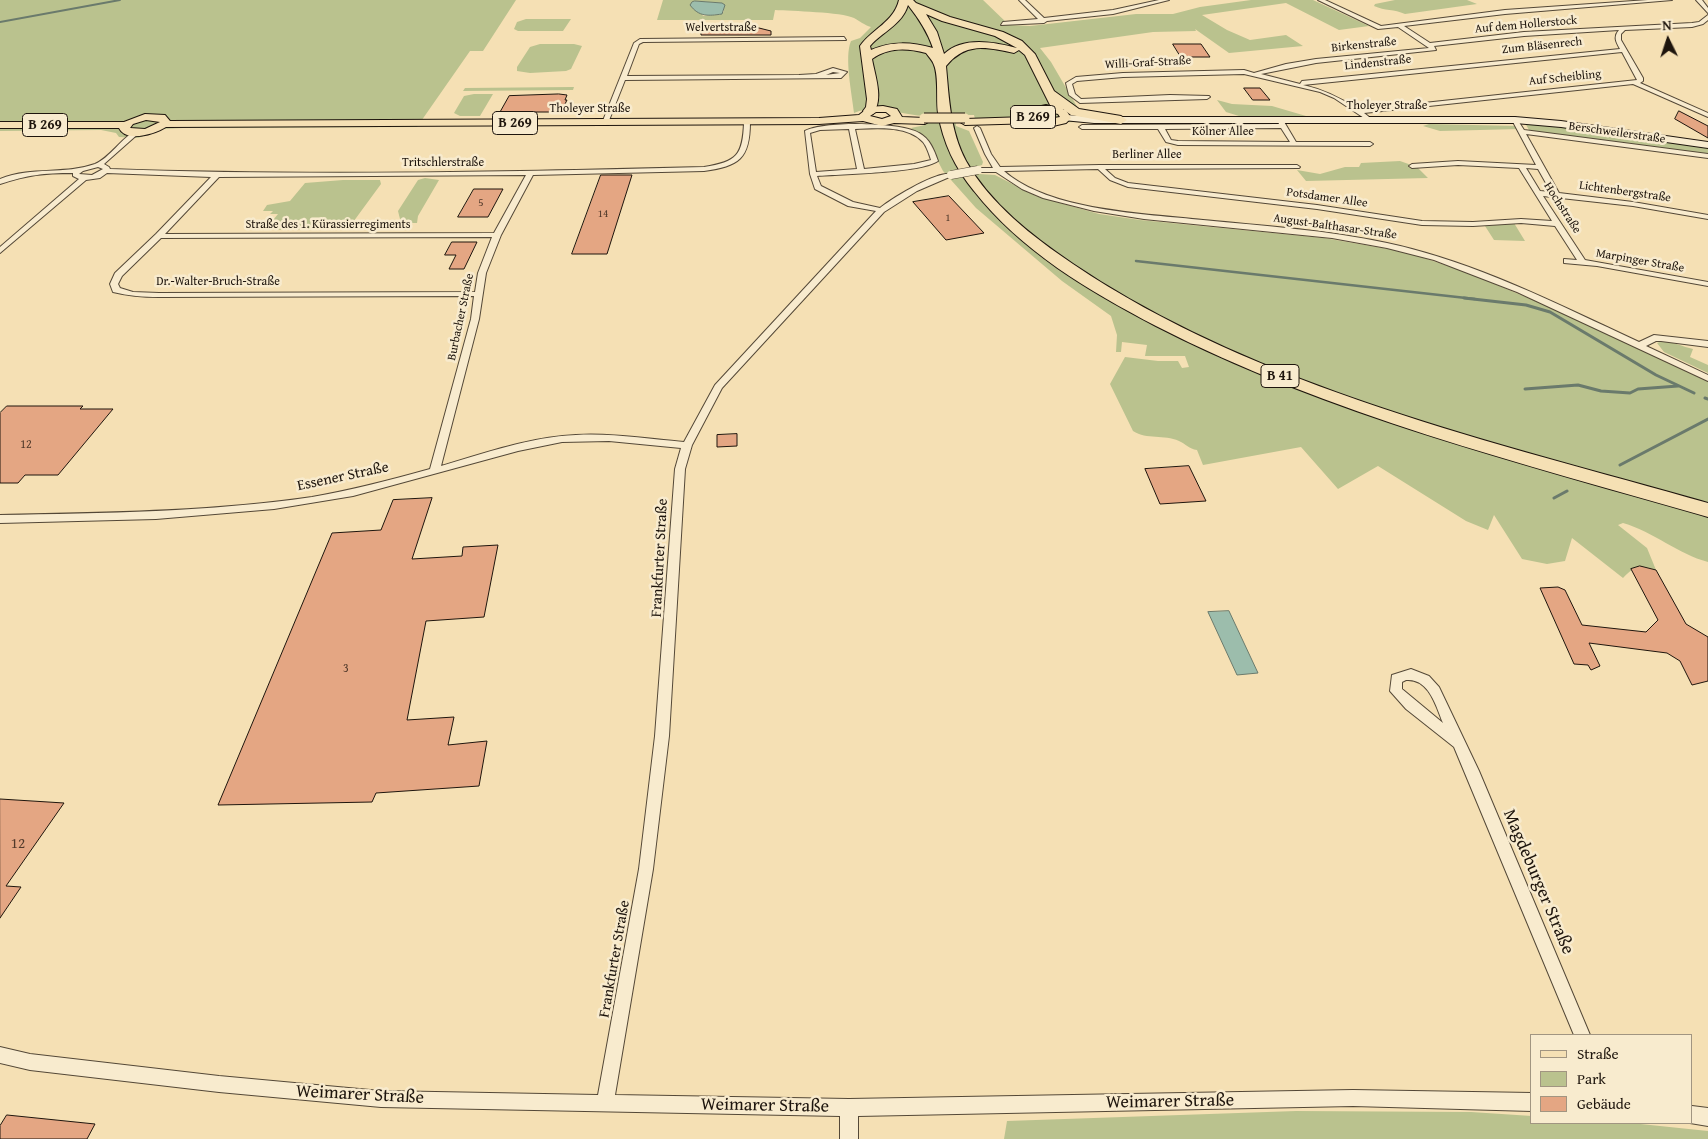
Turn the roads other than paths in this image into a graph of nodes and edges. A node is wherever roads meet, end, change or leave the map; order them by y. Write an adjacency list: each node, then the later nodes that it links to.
1 (1022, 0): 9 (street)
2 (1166, 0): 9 (street)
3 (1321, 0): 12 (street)
4 (1669, 0): 12 (street)
5 (1699, 0): 7 (street)
6 (908, 2): 18 (highway); 19 (highway); 20 (highway, B 41)
7 (1708, 11)
8 (1708, 17): 11 (street)
9 (1044, 21): 10 (street)
10 (1003, 24)
11 (1699, 24): 13 (street); 14 (street, Auf dem Hollerstock)
12 (1400, 26): 16 (street, Birkenstraße)
13 (1708, 27)
14 (1623, 28): 16 (street, Auf dem Hollerstock); 17 (street)
15 (844, 39): 24 (street, Welvertstraße)
16 (1430, 45): 22 (street, Birkenstraße)
17 (1626, 50): 21 (street, Zum Bläsenrech); 25 (street)
18 (867, 58): 20 (highway); 29 (highway)
19 (1032, 60): 20 (highway); 28 (highway)
20 (941, 66): 88 (highway, B 41)
21 (1461, 66): 26 (street, Lindenstraße)
22 (1256, 74): 26 (street, Willi-Graf-Straße); 27 (street, Willi-Graf-Straße)
23 (812, 77): 24 (street)
24 (623, 78): 40 (street, Welvertstraße)
25 (1633, 82): 31 (street, Auf Scheibling); 32 (street)
26 (1298, 84): 31 (street, Willi-Graf-Straße)
27 (1207, 97)
28 (1054, 106): 34 (main road, B 269); 34 (main road, B 269); 36 (main road, Tholeyer Straße); 36 (highway)
29 (869, 109): 30 (highway); 33 (main road, B 269); 41 (main road, Tholeyer Straße / B 269)
30 (884, 109): 33 (main road, B 269)
31 (1358, 112): 37 (street, Willi-Graf-Straße)
32 (1708, 115)
33 (895, 117): 35 (main road, B 269)
34 (1034, 117): 39 (main road, B 269); 46 (main road, B 269)
35 (924, 120): 39 (main road, B 269)
36 (1121, 120): 42 (main road, Tholeyer Straße)
37 (1370, 120): 38 (main road, Tholeyer Straße); 42 (main road, Tholeyer Straße)
38 (1515, 120): 51 (street, Hochstraße); 54 (main road, Tholeyer Straße)
39 (962, 121): 46 (main road, B 269)
40 (605, 122): 41 (main road, Tholeyer Straße / B 269); 43 (main road, Tholeyer Straße / B 269)
41 (747, 122): 66 (street, Tritschlerstraße)
42 (1281, 123): 47 (street, Kölner Allee); 52 (street)
43 (164, 124): 45 (main road, B 269); 50 (main road, B 269)
44 (0, 125): 45 (main road, B 269)
45 (126, 125): 50 (main road)
46 (981, 125): 62 (street, August-Balthasar-Straße)
47 (1160, 126): 48 (street, Kölner Allee); 52 (street, Kölner Allee)
48 (1082, 127)
49 (852, 128): 63 (street); 63 (street); 67 (street)
50 (137, 132): 56 (street)
51 (1523, 132): 55 (street, Berschweilerstraße); 61 (street, Hochstraße)
52 (1294, 144): 53 (street, Kölner Allee)
53 (1370, 144)
54 (1708, 145)
55 (1708, 156)
56 (99, 165): 64 (street); 65 (street)
57 (1412, 166): 58 (street, Hochstraße)
58 (1521, 166): 61 (street, Hochstraße); 71 (street, Hochstraße)
59 (1100, 167): 60 (street, Berliner Allee); 62 (street, Berliner Allee); 75 (street, Potsdamer Allee)
60 (1297, 167)
61 (1540, 167): 72 (street, Hochstraße)
62 (998, 168): 73 (street, Frankfurter Straße, bridge); 84 (street, August-Balthasar-Straße)
63 (861, 170): 67 (street)
64 (77, 171): 69 (street); 70 (street)
65 (105, 172): 68 (street, Tritschlerstraße); 69 (street, Tritschlerstraße)
66 (530, 174): 68 (street, Tritschlerstraße); 76 (street, Burbacher Straße)
67 (813, 174): 73 (street)
68 (217, 176): 77 (street, Dr.-Walter-Bruch-Straße)
69 (84, 178): 78 (street)
70 (0, 182)
71 (1539, 193): 72 (street, Lichtenbergstraße); 75 (street, Hochstraße)
72 (1556, 195): 74 (street, Lichtenbergstraße)
73 (881, 210): 86 (street, Frankfurter Straße)
74 (1708, 217)
75 (1558, 224): 80 (street, Hochstraße)
76 (497, 235): 77 (street, Straße des 1. Kürassierregiments); 82 (street, Burbacher Straße)
77 (159, 236): 82 (street, Dr.-Walter-Bruch-Straße)
78 (0, 251)
79 (1567, 261): 80 (street, Marpinger Straße)
80 (1582, 262): 81 (street, Marpinger Straße)
81 (1708, 284)
82 (478, 294): 87 (street, Burbacher Straße)
83 (1708, 344): 84 (street)
84 (1639, 346): 85 (street, August-Balthasar-Straße)
85 (1708, 378)
86 (687, 445): 87 (street, Essener Straße); 93 (street, Frankfurter Straße)
87 (435, 471): 89 (street, Essener Straße)
88 (1708, 510)
89 (0, 518)
90 (1458, 743): 90 (street, Magdeburger Straße); 91 (street, Magdeburger Straße)
91 (1582, 1034)
92 (0, 1056): 93 (street, Weimarer Straße)
93 (605, 1102): 95 (street, Weimarer Straße)
94 (1530, 1102): 95 (street, Weimarer Straße)
95 (849, 1108): 98 (street)
96 (1693, 1115): 97 (street)
97 (1708, 1117)
98 (849, 1139)

